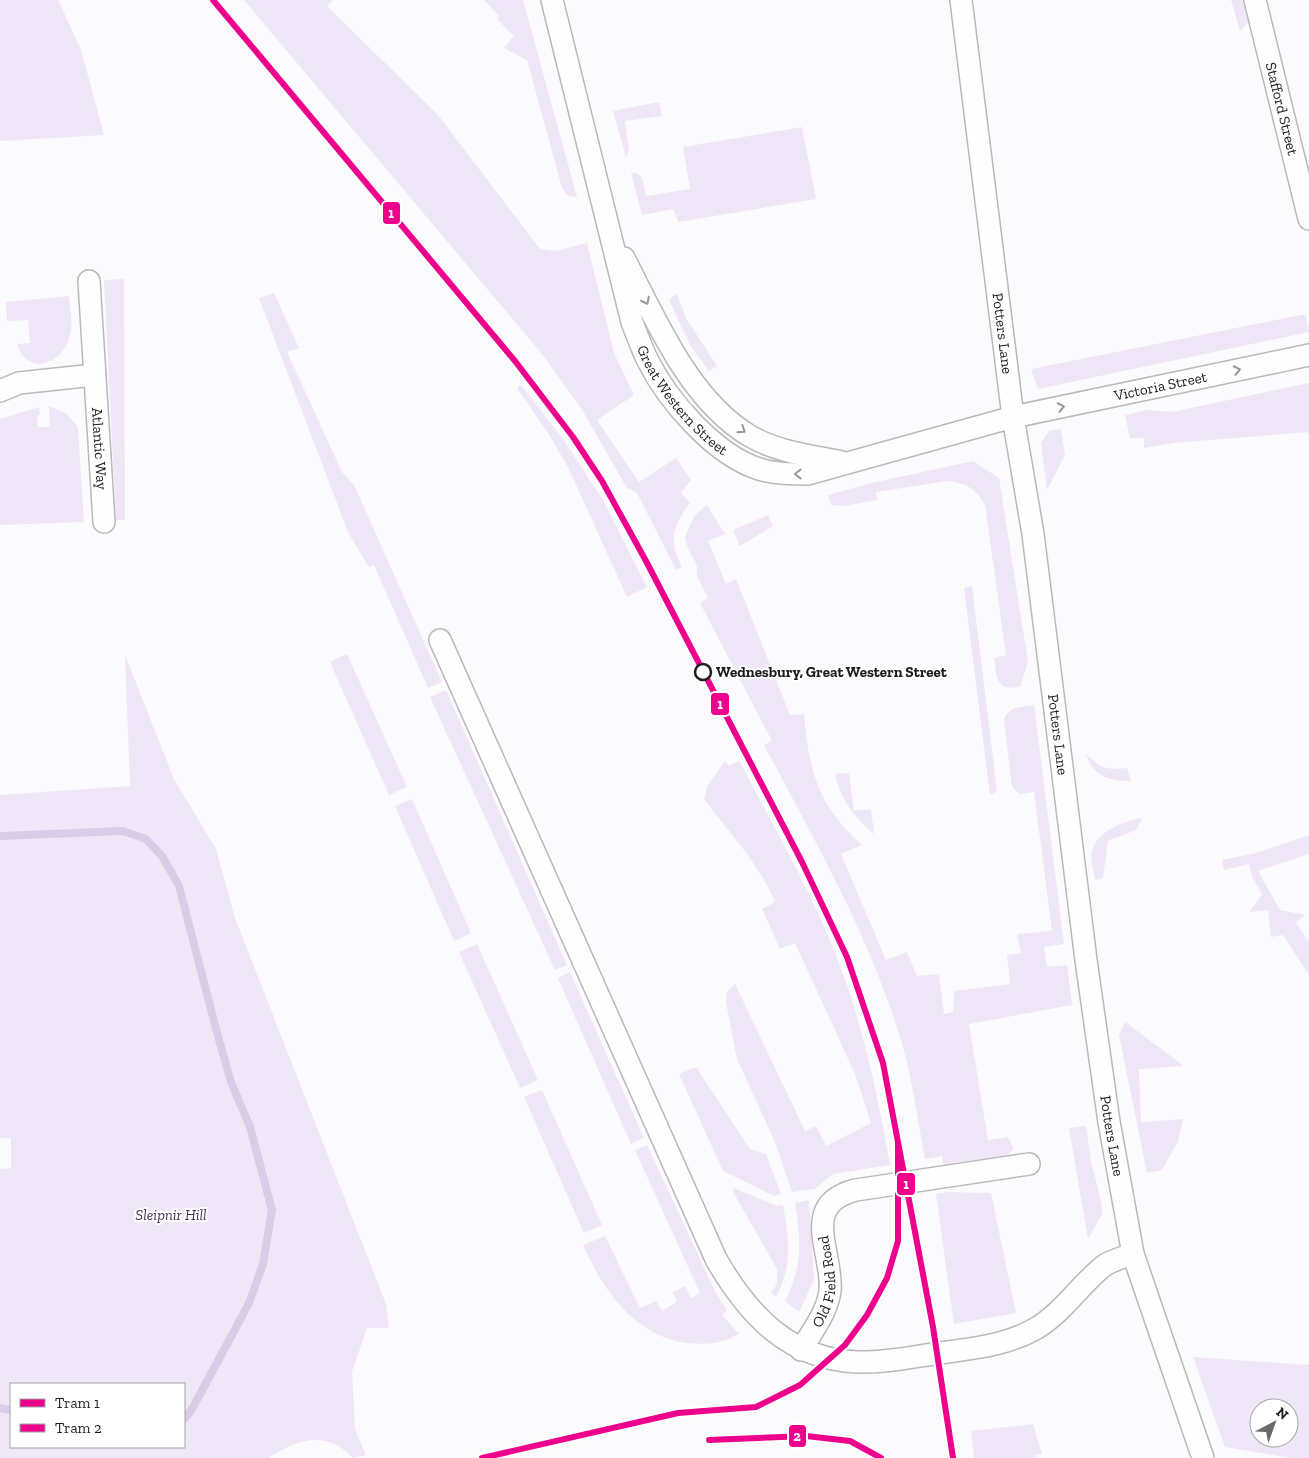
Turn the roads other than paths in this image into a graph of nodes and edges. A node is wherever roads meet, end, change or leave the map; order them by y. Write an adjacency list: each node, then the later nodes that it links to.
1 (552, 0): 5 (street, Great Western Street)
2 (961, 0): 10 (street, Potters Lane)
3 (1256, 0): 4 (street, Stafford Street)
4 (1309, 219)
5 (608, 226): 11 (street, Great Western Street, one-way to 11); 11 (street, Great Western Street, one-way to 5)
6 (89, 281): 8 (street, Atlantic Way)
7 (1309, 355): 10 (street, Victoria Street, one-way to 7)
8 (94, 375): 9 (street); 12 (street, Atlantic Way)
9 (0, 391)
10 (1013, 417): 11 (street, Great Western Street); 15 (street, Potters Lane)
11 (845, 463)
12 (104, 522)
13 (440, 640): 16 (street)
14 (1029, 1164): 16 (street, Old Field Road)
15 (1133, 1254): 16 (street); 17 (street, Potters Lane)
16 (801, 1350)
17 (1203, 1458)

